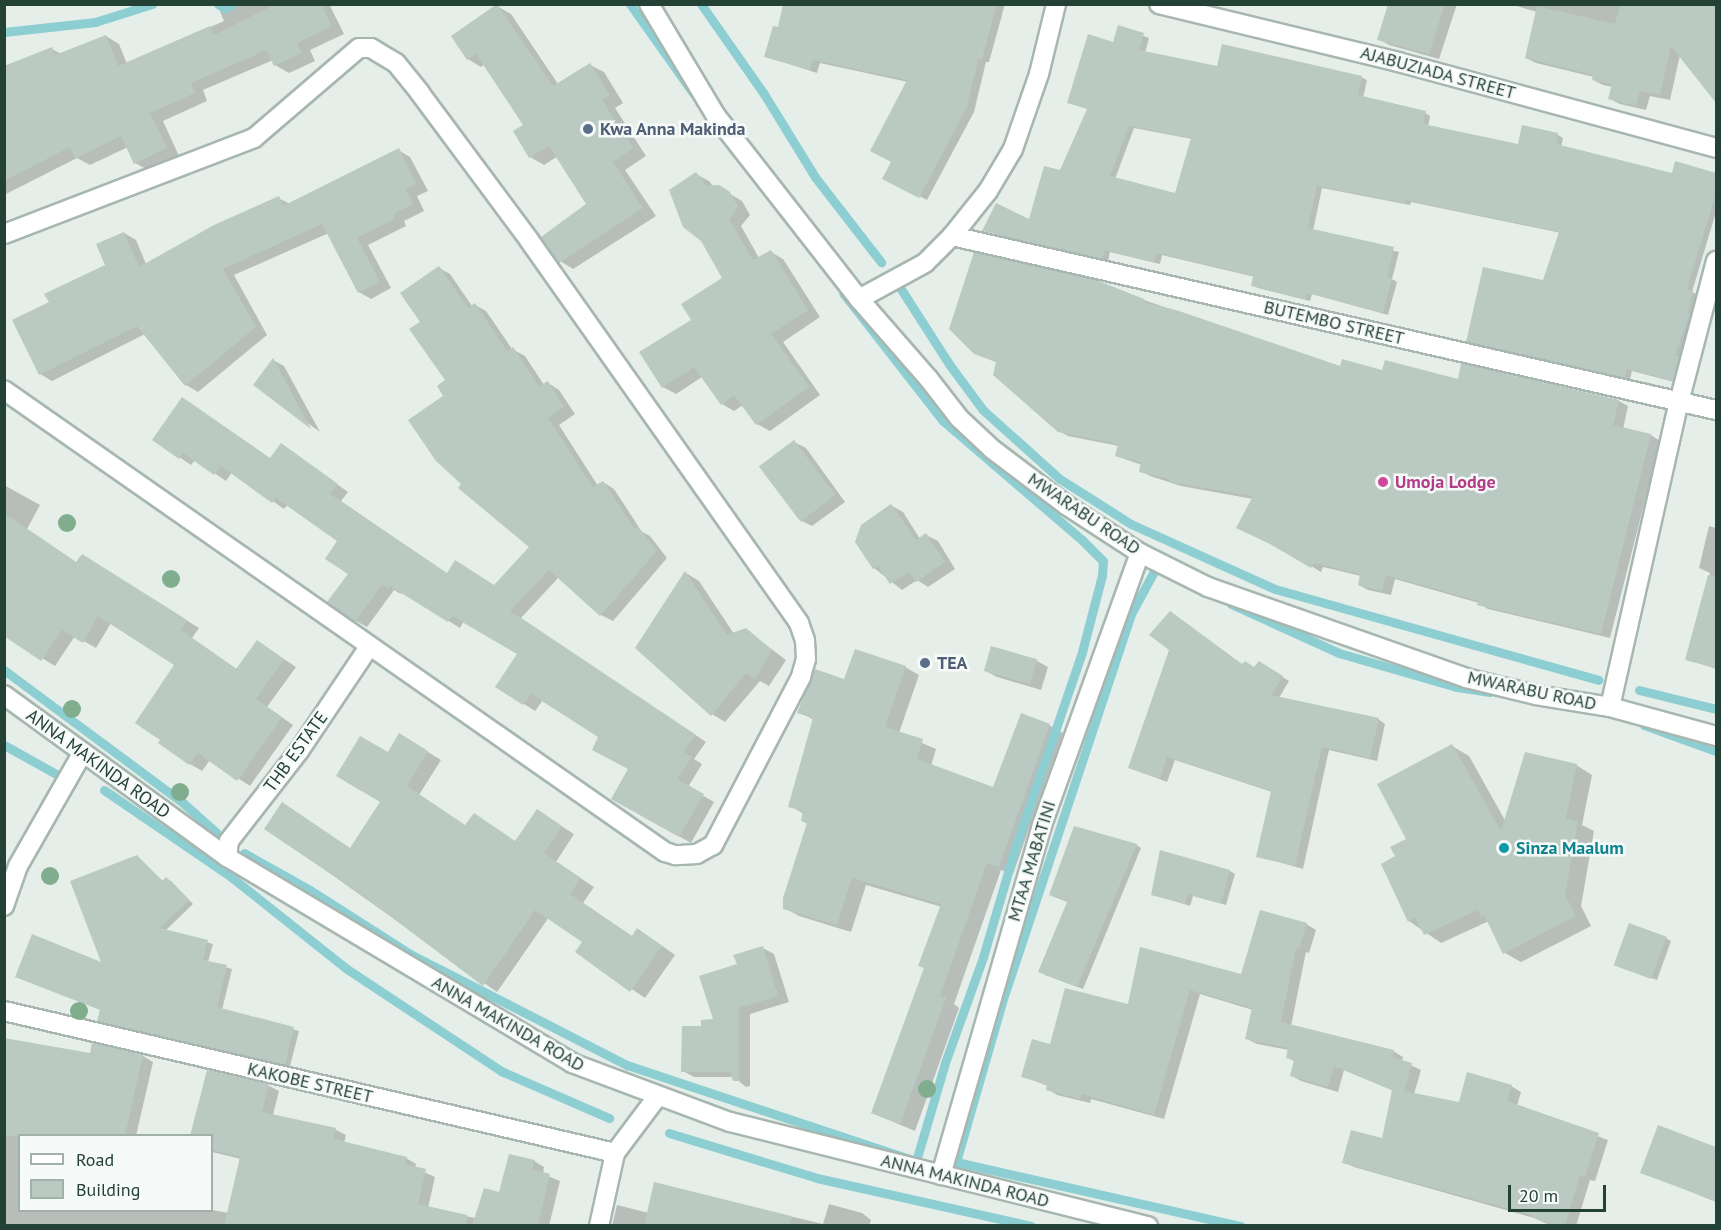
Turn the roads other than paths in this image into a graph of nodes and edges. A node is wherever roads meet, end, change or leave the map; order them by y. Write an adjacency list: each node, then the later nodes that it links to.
1 (649, 4): 8 (street, MWARABU ROAD)
2 (1056, 4): 6 (street)
3 (1158, 4): 4 (street, AJABUZIADA STREET)
4 (1716, 148)
5 (4, 234): 13 (street)
6 (952, 236): 8 (street); 10 (street, BUTEMBO STREET)
7 (1716, 261): 10 (street)
8 (859, 299): 12 (street, MWARABU ROAD)
9 (4, 390): 13 (street)
10 (1679, 402): 11 (street, BUTEMBO STREET); 15 (street)
11 (1716, 410)
12 (1140, 553): 15 (street, MWARABU ROAD); 23 (street, MTAA MABATINI)
13 (369, 647): 18 (street, THB ESTATE)
14 (4, 695): 17 (street, ANNA MAKINDA ROAD)
15 (1610, 707): 16 (street, MWARABU ROAD)
16 (1716, 736)
17 (82, 754): 18 (street, ANNA MAKINDA ROAD); 19 (street)
18 (227, 857): 21 (street, ANNA MAKINDA ROAD)
19 (4, 906)
20 (4, 1011): 22 (street, KAKOBE STREET)
21 (657, 1096): 22 (street); 23 (street, ANNA MAKINDA ROAD)
22 (615, 1153): 24 (street)
23 (941, 1175): 25 (street, ANNA MAKINDA ROAD)
24 (599, 1226)
25 (1148, 1226)

